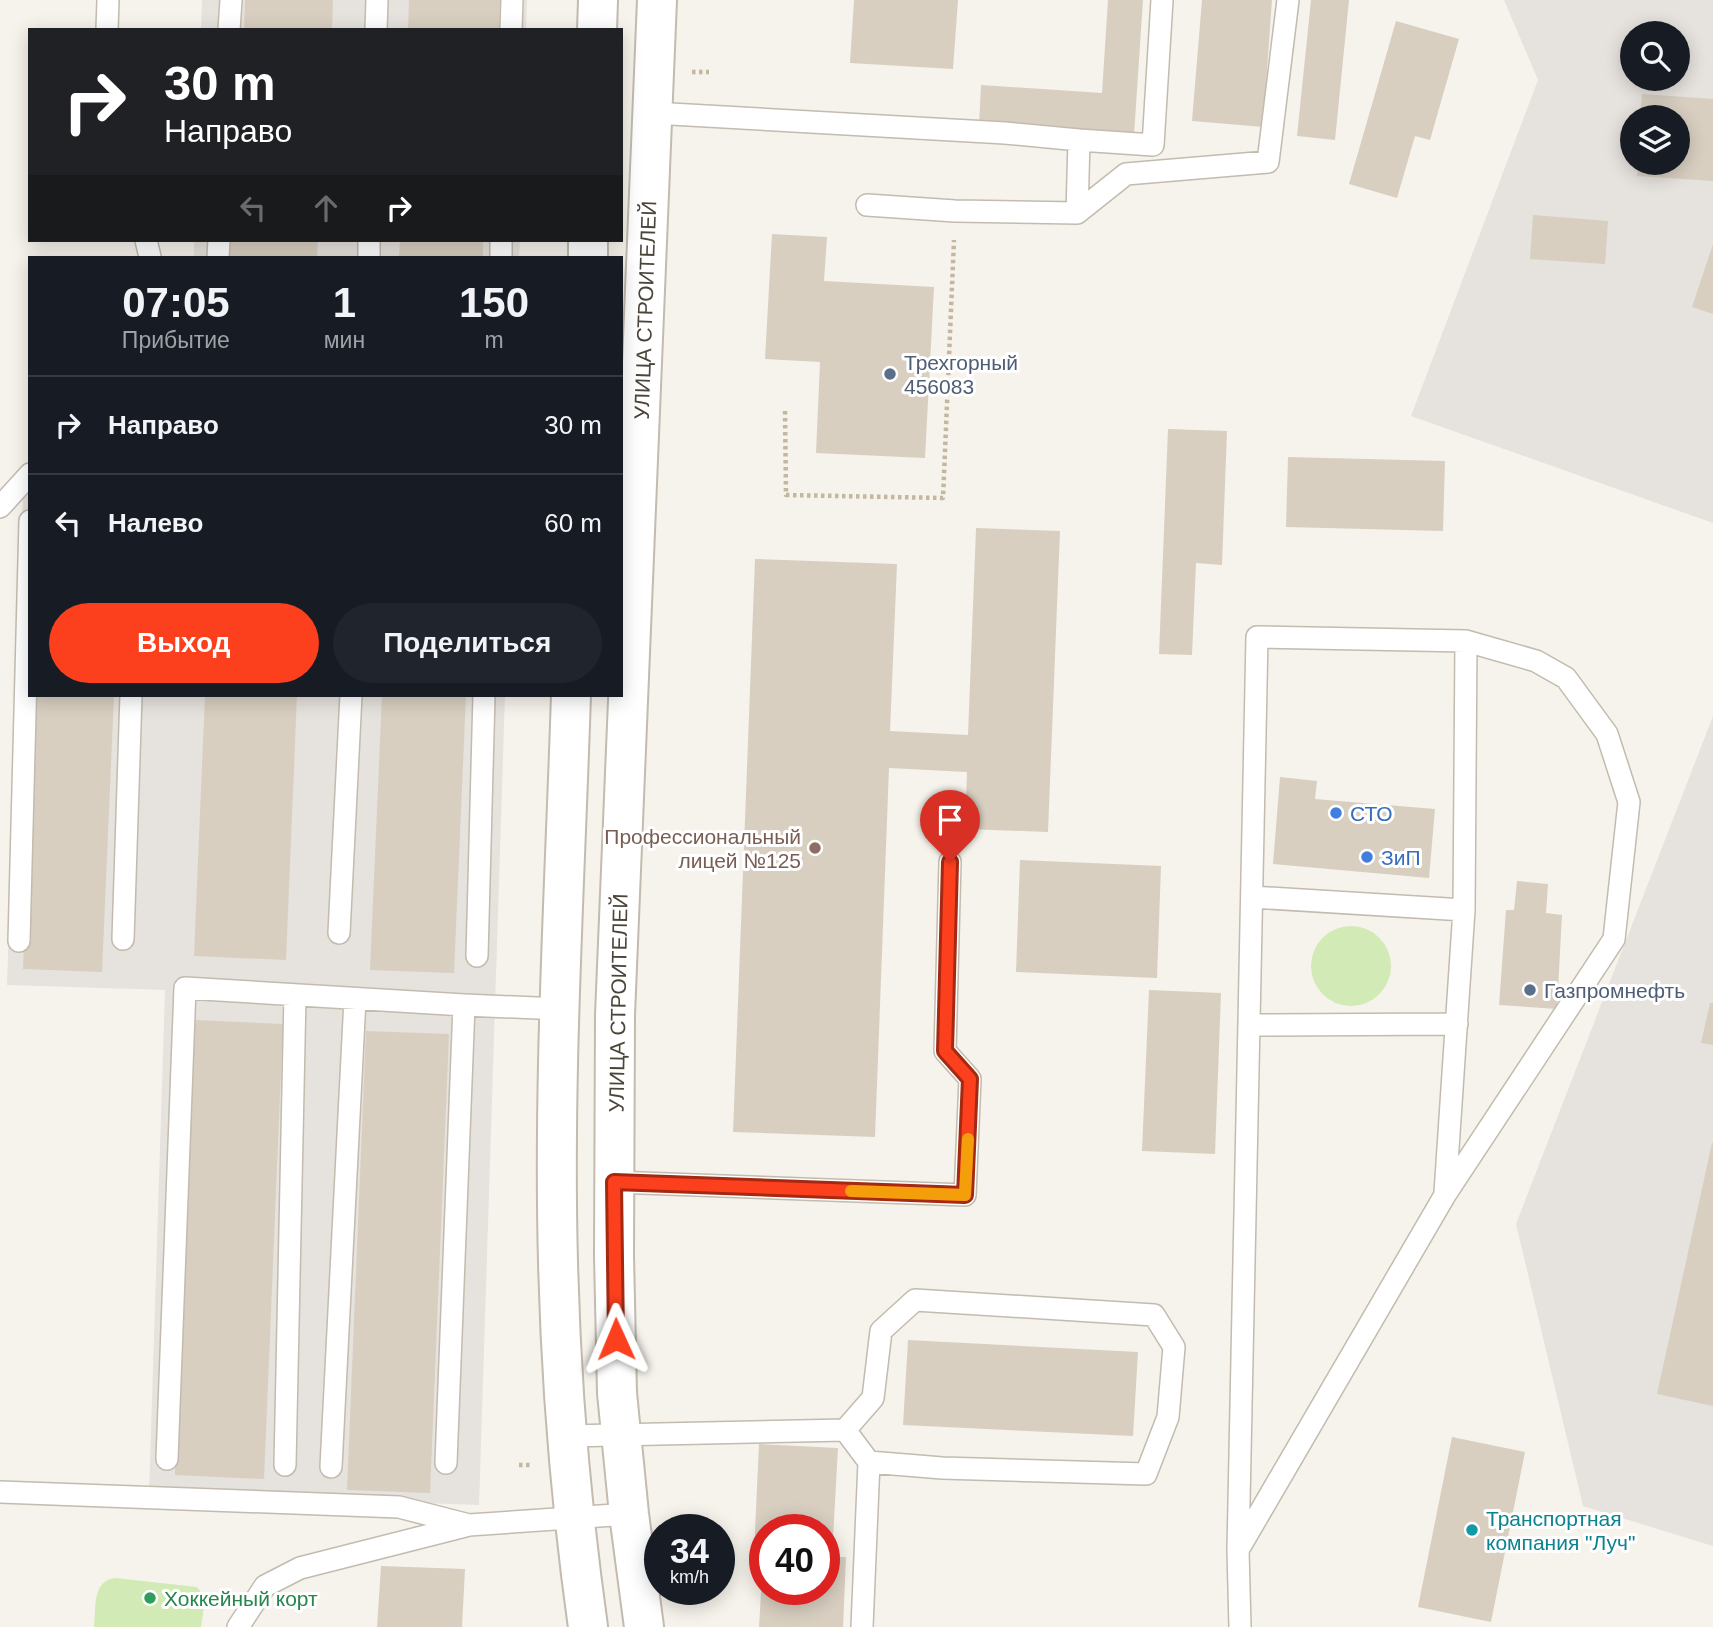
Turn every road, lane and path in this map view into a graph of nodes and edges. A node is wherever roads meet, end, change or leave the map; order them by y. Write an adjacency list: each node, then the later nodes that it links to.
1 (108, 0): 9 (lane)
2 (231, 0): 10 (lane)
3 (377, 0): 11 (lane)
4 (512, 0): 12 (lane)
5 (598, 0): 13 (street)
6 (657, 0): 14 (street, УЛИЦА СТРОИТЕЛЕЙ)
7 (1162, 0): 15 (lane)
8 (1287, 0): 18 (lane)
9 (107, 28)
10 (229, 28)
11 (376, 28)
12 (511, 28)
13 (597, 28)
14 (653, 113): 15 (lane); 21 (street, УЛИЦА СТРОИТЕЛЕЙ)
15 (1079, 140): 18 (lane)
16 (867, 205): 17 (lane)
17 (955, 211): 18 (lane); 19 (path)
18 (1077, 213)
19 (785, 411)
20 (28, 476): 22 (lane)
21 (629, 487): 42 (street, УЛИЦА СТРОИТЕЛЕЙ)
22 (0, 507)
23 (28, 597): 34 (lane)
24 (1466, 641): 30 (lane); 31 (lane); 43 (lane)
25 (131, 697): 33 (lane)
26 (351, 697): 32 (lane)
27 (484, 697): 35 (lane)
28 (571, 697): 39 (street)
29 (950, 862): 42 (lane)
30 (1252, 897): 31 (lane); 41 (lane)
31 (1464, 910): 40 (lane)
32 (340, 933)
33 (123, 939)
34 (19, 941)
35 (477, 956)
36 (295, 995): 37 (lane); 47 (lane); 50 (lane)
37 (355, 999): 38 (lane); 51 (lane)
38 (464, 1005): 39 (lane); 49 (lane)
39 (561, 1009): 46 (street)
40 (1457, 1024): 41 (lane); 43 (lane)
41 (1250, 1025): 56 (lane)
42 (614, 1182): 45 (street, УЛИЦА СТРОИТЕЛЕЙ)
43 (1445, 1195): 56 (lane)
44 (845, 1430): 45 (lane); 48 (lane); 48 (lane)
45 (622, 1435): 46 (lane); 53 (street, УЛИЦА СТРОИТЕЛЕЙ)
46 (567, 1436): 54 (street)
47 (167, 1459)
48 (869, 1462): 60 (lane)
49 (446, 1463)
50 (285, 1465)
51 (331, 1467)
52 (0, 1492): 55 (lane)
53 (629, 1514): 54 (lane); 59 (street, УЛИЦА СТРОИТЕЛЕЙ)
54 (572, 1518): 55 (lane); 58 (street)
55 (469, 1525): 57 (lane)
56 (1238, 1550): 61 (lane)
57 (238, 1627)
58 (588, 1627)
59 (644, 1627)
60 (862, 1627)
61 (1240, 1627)

